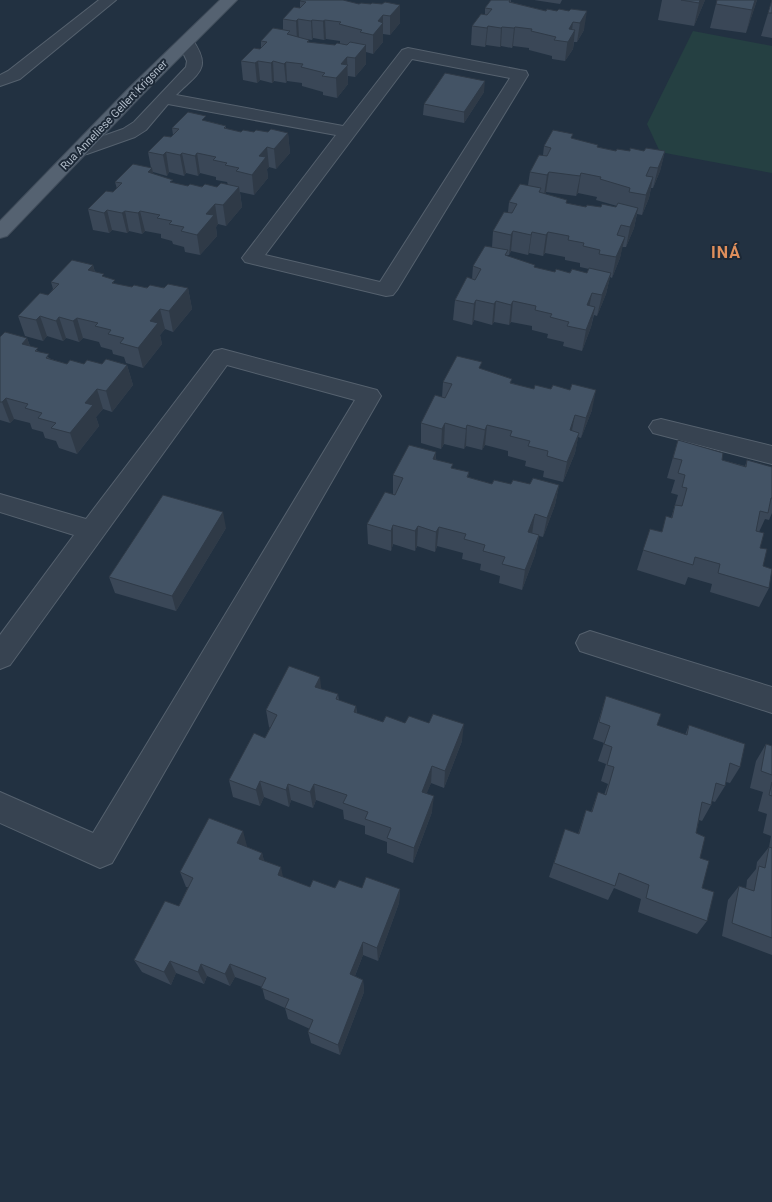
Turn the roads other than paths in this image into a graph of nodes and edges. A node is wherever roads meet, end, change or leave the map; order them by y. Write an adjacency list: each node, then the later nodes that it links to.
1 (108, 0): 4 (lane)
2 (229, 0): 3 (main road, Rua Anneliese Gellert Krigsner)
3 (186, 42): 5 (lane); 7 (main road, Rua Anneliese Gellert Krigsner)
4 (0, 81)
5 (164, 98): 6 (lane); 7 (lane)
6 (347, 132): 6 (lane)
7 (81, 150): 8 (main road, Rua Anneliese Gellert Krigsner)
8 (0, 232)
9 (661, 427): 10 (lane)
10 (772, 455)
11 (0, 503): 12 (lane)
12 (92, 530): 14 (lane); 16 (lane)
13 (590, 643): 15 (lane)
14 (0, 657)
15 (772, 700)
16 (0, 807)

